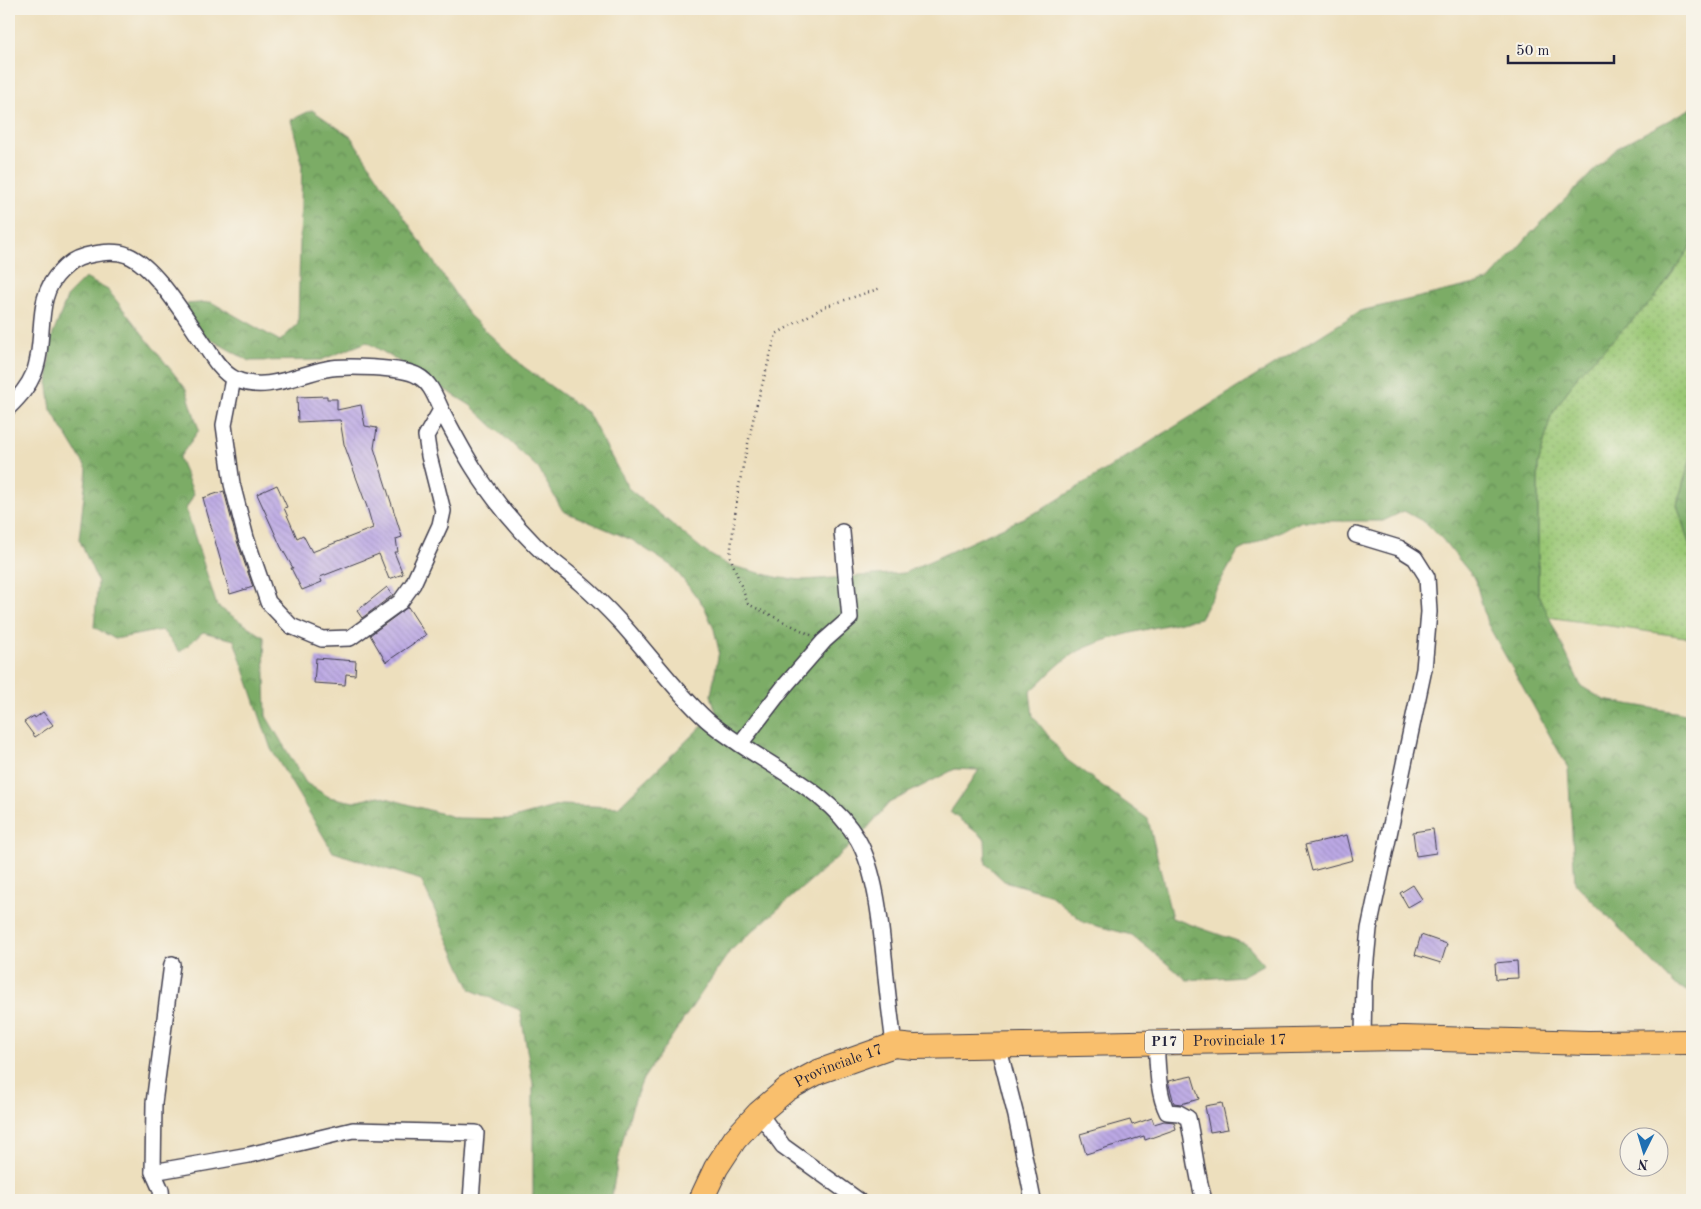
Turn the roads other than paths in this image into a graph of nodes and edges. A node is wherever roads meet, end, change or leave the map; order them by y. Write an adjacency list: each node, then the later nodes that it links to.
1 (233, 379): 2 (street); 3 (street); 3 (street)
2 (9, 407)
3 (441, 410): 6 (street)
4 (842, 532): 6 (street)
5 (1356, 535): 8 (street)
6 (740, 744): 11 (street)
7 (172, 964): 14 (street)
8 (1363, 1038): 9 (main road, Provinciale 17 / P17); 10 (main road, Provinciale 17 / P17)
9 (1156, 1042): 12 (main road, Provinciale 17 / P17); 20 (street)
10 (1692, 1042)
11 (894, 1045): 12 (main road, Provinciale 17 / P17); 13 (main road, Provinciale 17 / P17)
12 (998, 1045): 19 (street)
13 (759, 1113): 17 (main road, Provinciale 17 / P17); 18 (street)
14 (153, 1172): 15 (street); 16 (street)
15 (162, 1200)
16 (471, 1200)
17 (701, 1200)
18 (858, 1200)
19 (1033, 1200)
20 (1204, 1200)

